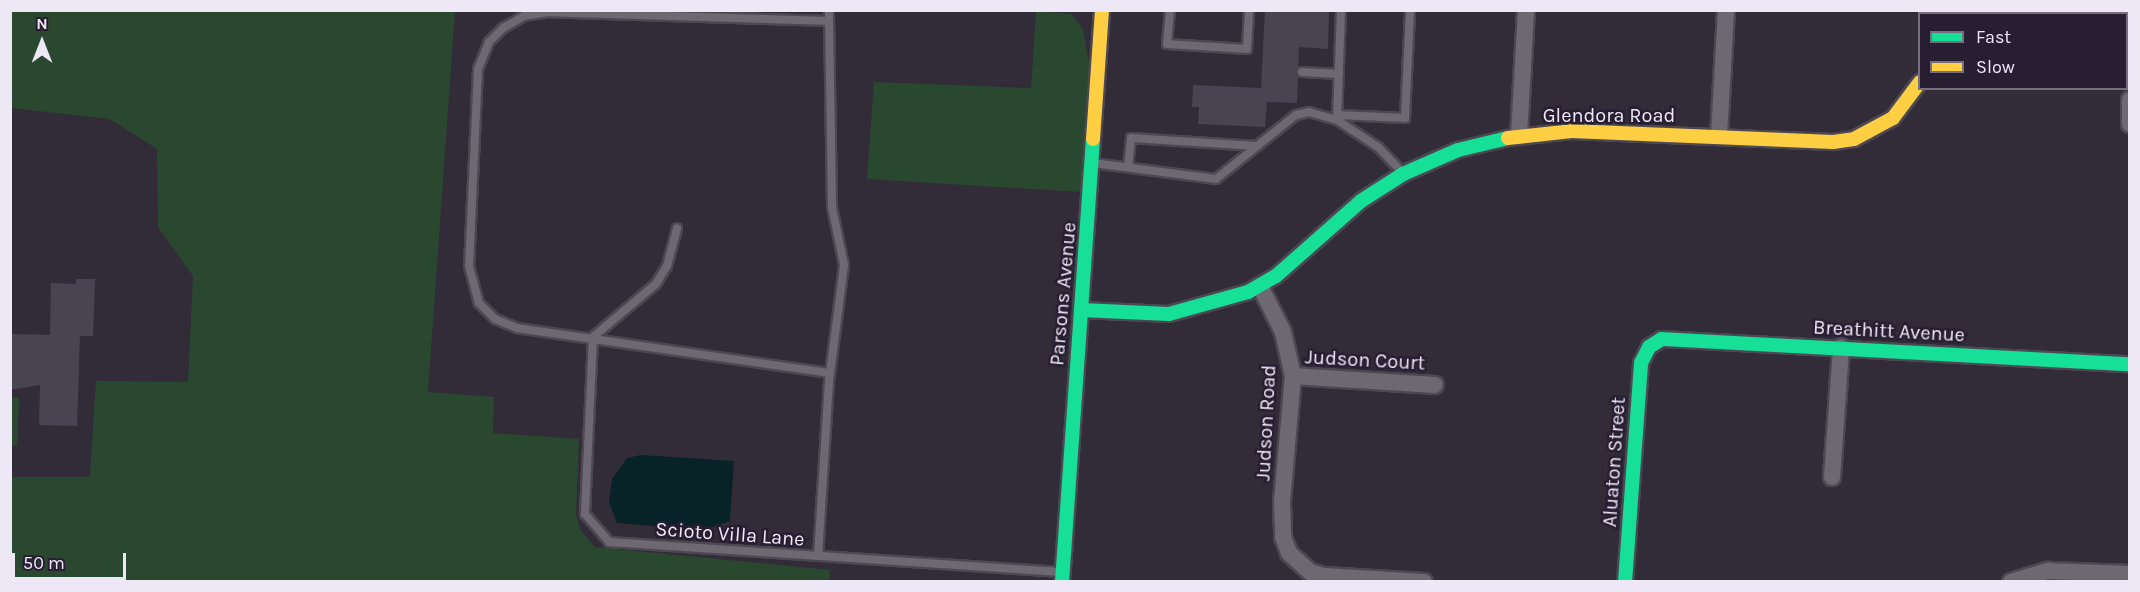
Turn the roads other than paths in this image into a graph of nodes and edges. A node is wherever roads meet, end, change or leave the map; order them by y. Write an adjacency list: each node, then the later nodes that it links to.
1 (829, 10): 10 (lane)
2 (1102, 10): 20 (street, Parsons Avenue)
3 (1170, 10): 4 (lane)
4 (1249, 10)
5 (1341, 10): 12 (lane)
6 (1410, 10): 15 (lane)
7 (1526, 10): 17 (street)
8 (1726, 10): 18 (street)
9 (549, 11): 10 (lane); 26 (lane)
10 (829, 21): 30 (lane)
11 (1302, 72): 12 (lane)
12 (1339, 74): 15 (lane)
13 (1918, 85): 18 (street, Glendora Road)
14 (2130, 100): 16 (street)
15 (1337, 118): 19 (lane); 22 (lane)
16 (2130, 124)
17 (1519, 136): 18 (street, Glendora Road); 22 (street, Glendora Road)
18 (1719, 136)
19 (1257, 146): 21 (lane); 21 (lane)
20 (1093, 163): 21 (lane); 25 (street, Parsons Avenue)
21 (1128, 167)
22 (1403, 174): 24 (street, Glendora Road)
23 (677, 228): 26 (lane)
24 (1260, 286): 25 (street, Glendora Road); 31 (street, Judson Road)
25 (1081, 310): 36 (street, Parsons Avenue)
26 (593, 337): 30 (lane); 34 (lane, Scioto Villa Lane)
27 (1649, 347): 28 (street, Breathitt Avenue); 38 (street, Aluaton Street)
28 (1841, 347): 29 (street, Breathitt Avenue); 33 (street)
29 (2130, 364)
30 (830, 373): 34 (lane)
31 (1293, 376): 32 (street, Judson Court); 37 (street, Judson Road)
32 (1435, 385)
33 (1832, 477)
34 (818, 556): 36 (lane, Scioto Villa Lane)
35 (2130, 574): 39 (street)
36 (1063, 577)
37 (1424, 582)
38 (1625, 582)
39 (2011, 582)

